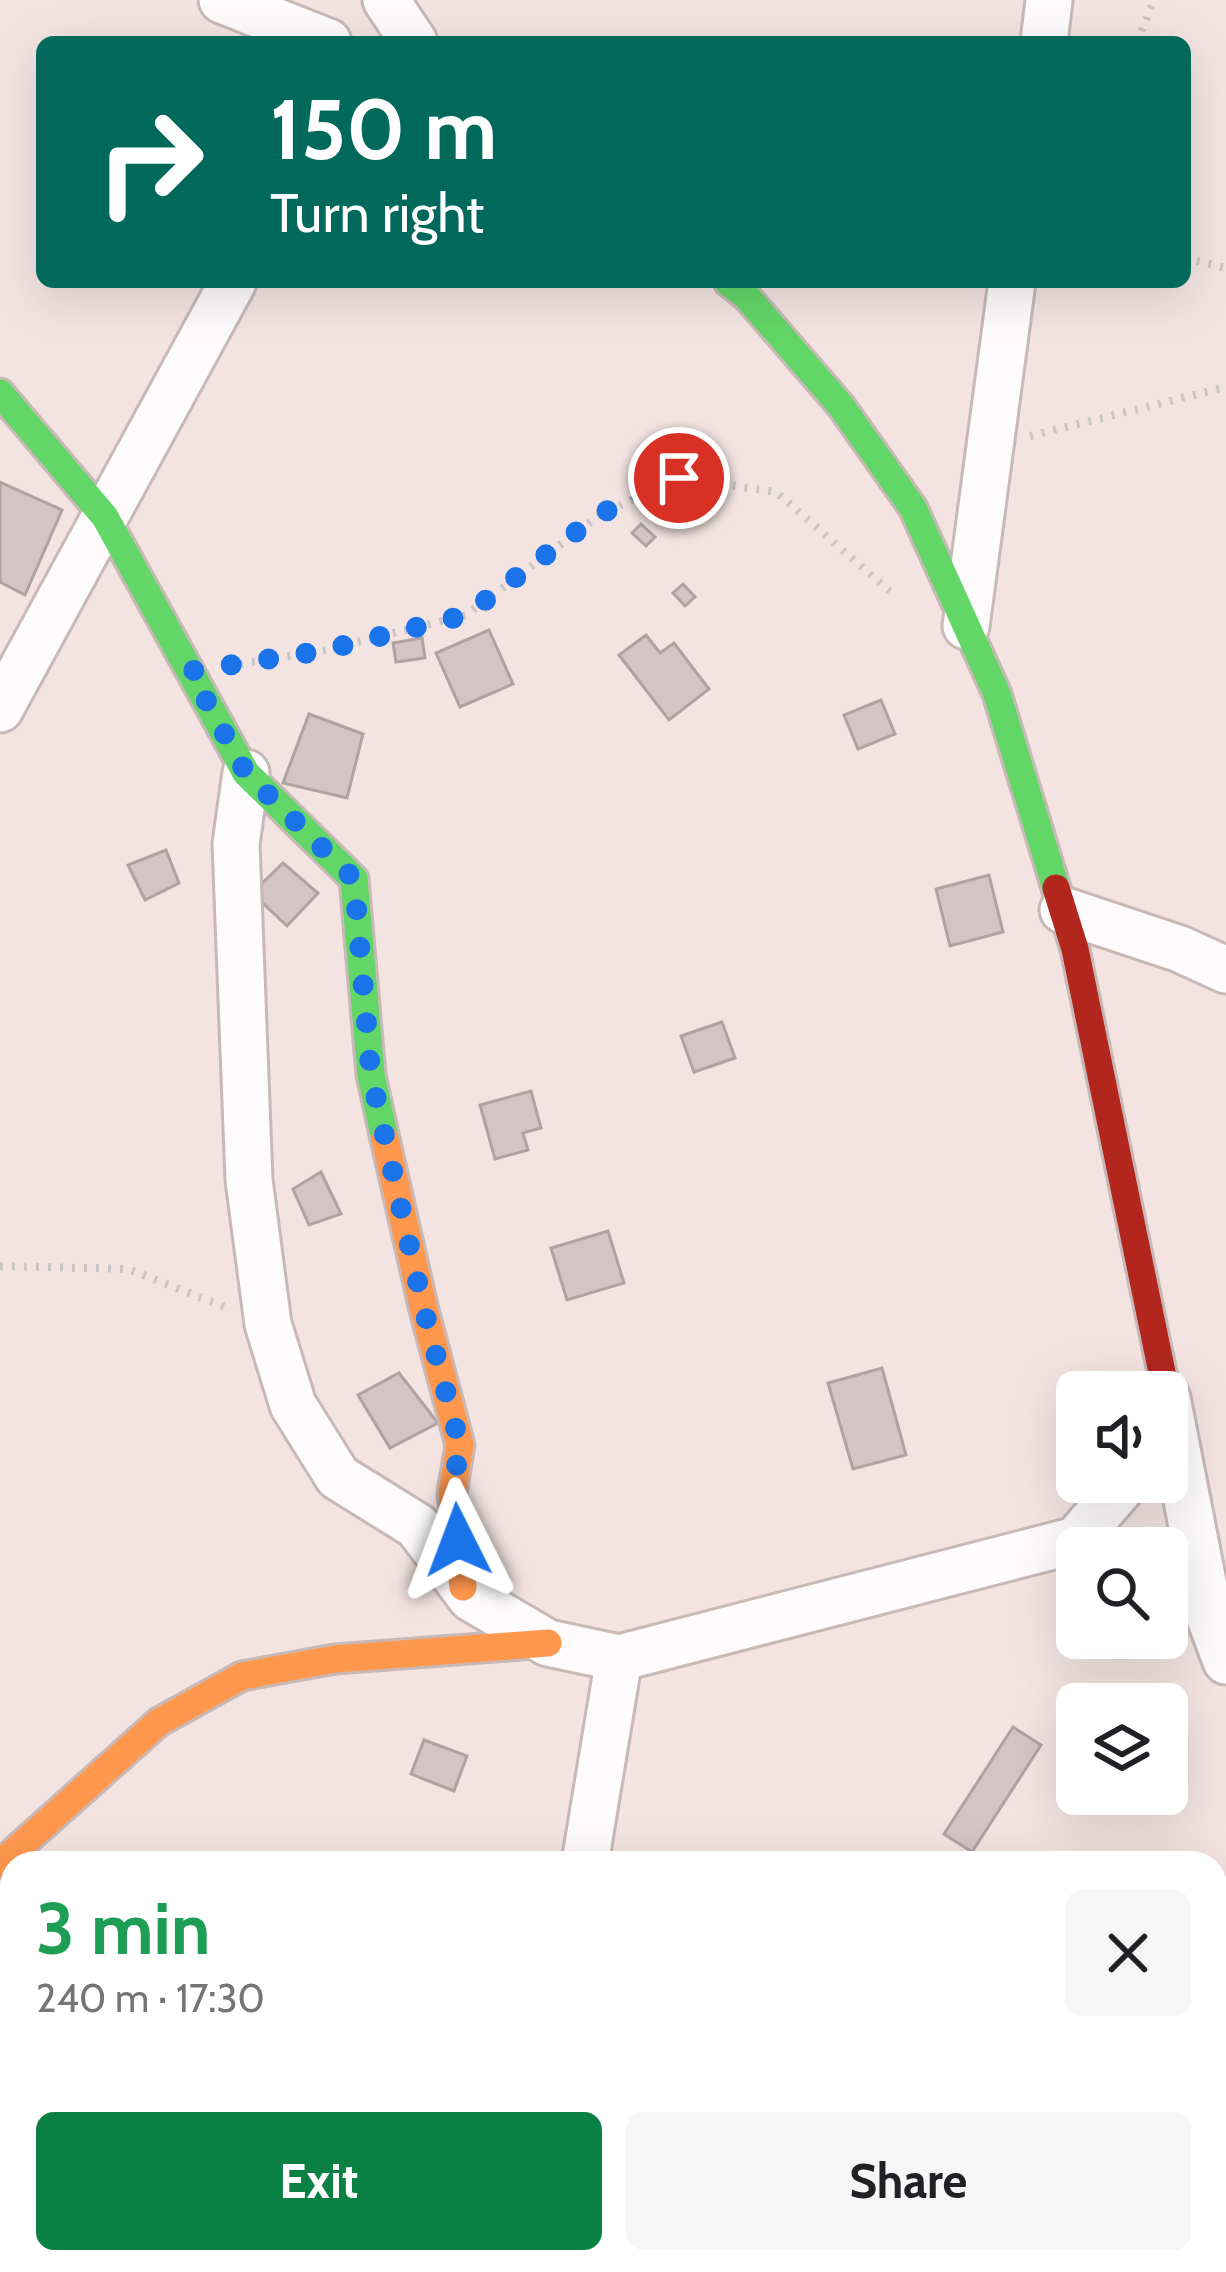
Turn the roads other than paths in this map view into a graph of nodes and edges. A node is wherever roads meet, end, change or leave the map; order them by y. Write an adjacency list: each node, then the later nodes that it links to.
1 (222, 0): 4 (street)
2 (386, 0): 5 (street)
3 (1049, 0): 6 (street)
4 (313, 36)
5 (410, 36)
6 (1045, 36)
7 (230, 288): 11 (street)
8 (736, 288): 12 (street)
9 (1011, 288): 12 (street)
10 (0, 393): 11 (street)
11 (106, 517): 13 (street); 14 (street)
12 (966, 629): 15 (street)
13 (0, 709)
14 (246, 773): 20 (street); 20 (street)
15 (1063, 910): 16 (street); 17 (street)
16 (1226, 970)
17 (1160, 1371)
18 (1186, 1503): 22 (street)
19 (1056, 1551): 24 (street)
20 (463, 1587): 23 (street)
21 (1188, 1605): 22 (street)
22 (1210, 1618): 25 (street)
23 (548, 1643): 24 (street); 26 (street)
24 (619, 1658): 27 (street)
25 (1226, 1661)
26 (15, 1851)
27 (588, 1851)

